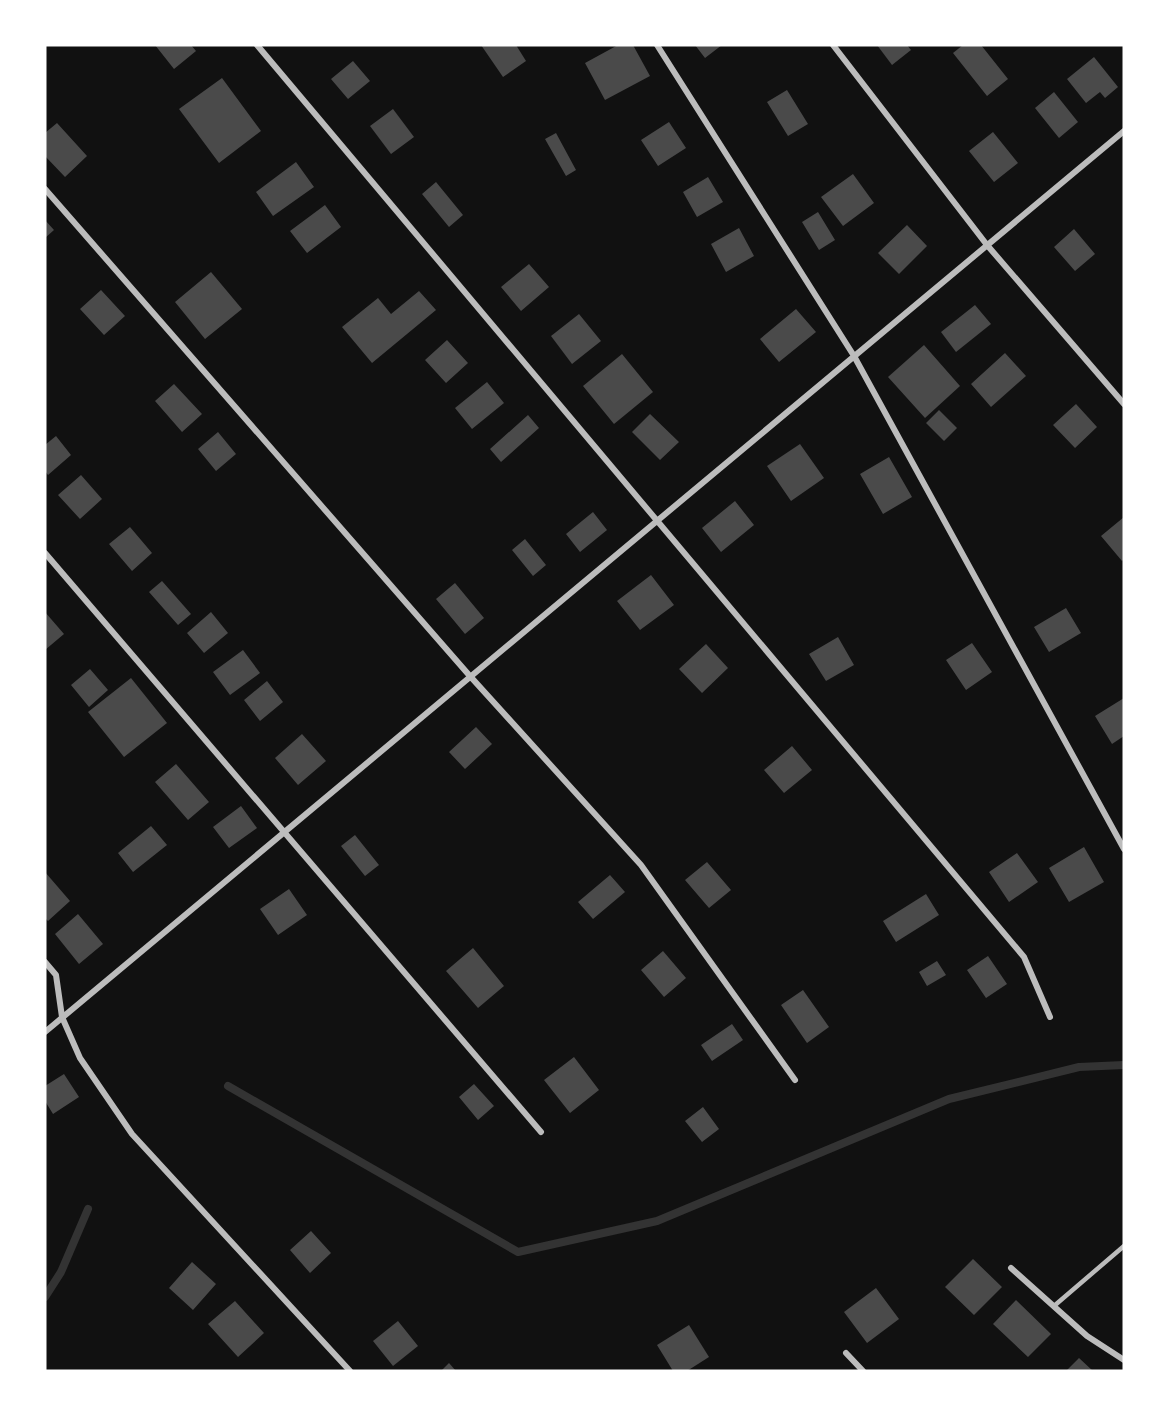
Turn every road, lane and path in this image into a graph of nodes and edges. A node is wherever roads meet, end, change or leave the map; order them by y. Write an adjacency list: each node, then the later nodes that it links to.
1 (257, 45): 9 (street)
2 (657, 45): 7 (street)
3 (833, 45): 6 (street)
4 (1124, 131): 6 (street)
5 (45, 189): 11 (street)
6 (987, 245): 7 (street); 8 (street)
7 (854, 356): 9 (street); 13 (street)
8 (1124, 404)
9 (656, 521): 11 (street); 16 (street)
10 (45, 553): 12 (street)
11 (470, 675): 12 (street); 18 (street)
12 (283, 833): 15 (street); 19 (street)
13 (1124, 849)
14 (45, 962): 15 (street)
15 (62, 1017): 17 (street); 25 (street)
16 (1050, 1017)
17 (45, 1032)
18 (795, 1080)
19 (541, 1132)
20 (1124, 1246): 22 (lane)
21 (1011, 1268): 22 (street)
22 (1054, 1306): 24 (street)
23 (846, 1353): 26 (street)
24 (1124, 1360)
25 (350, 1371)
26 (863, 1371)

